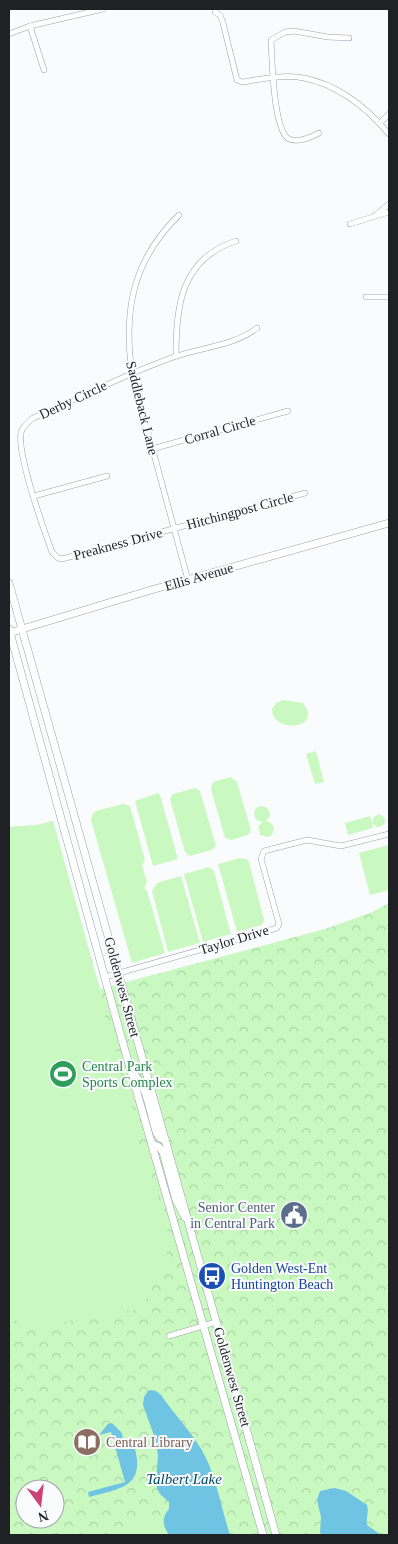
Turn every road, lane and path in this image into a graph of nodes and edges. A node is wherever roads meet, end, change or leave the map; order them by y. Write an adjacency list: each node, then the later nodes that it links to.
1 (103, 9): 3 (street)
2 (215, 10): 7 (street)
3 (30, 26): 4 (street); 6 (street)
4 (9, 34)
5 (349, 38): 7 (street)
6 (44, 70)
7 (272, 78): 9 (street); 10 (street)
8 (389, 114): 9 (street)
9 (380, 123): 11 (street)
10 (319, 133)
11 (389, 134)
12 (389, 204): 15 (street)
13 (389, 212): 15 (street)
14 (179, 215): 22 (street, Saddleback Lane)
15 (373, 216): 16 (street)
16 (350, 224)
17 (236, 240): 21 (street)
18 (389, 296): 19 (street)
19 (366, 297)
20 (257, 328): 21 (street, Derby Circle)
21 (176, 356): 22 (street, Derby Circle)
22 (132, 373): 24 (street, Saddleback Lane); 27 (street, Derby Circle)
23 (288, 411): 24 (street, Corral Circle)
24 (152, 449): 29 (street, Saddleback Lane)
25 (107, 476): 27 (street)
26 (305, 493): 29 (street, Hitchingpost Circle)
27 (34, 496): 30 (street, Derby Circle)
28 (389, 522): 31 (main road, Ellis Avenue)
29 (174, 529): 30 (street, Preakness Drive); 31 (street, Saddleback Lane)
30 (62, 559)
31 (188, 580): 33 (main road, Ellis Avenue)
32 (9, 583): 33 (main road, Goldenwest Street)
33 (22, 629): 34 (main road, Ellis Avenue); 36 (main road, Goldenwest Street)
34 (9, 632): 37 (main road, Goldenwest Street)
35 (389, 834): 36 (street, Taylor Drive)
36 (119, 974): 37 (street, Taylor Drive); 39 (main road, Goldenwest Street)
37 (105, 978): 38 (main road, Goldenwest Street)
38 (131, 1071): 39 (main road); 40 (main road, Goldenwest Street)
39 (165, 1140): 41 (main road, Goldenwest Street)
40 (152, 1144): 41 (main road); 43 (main road, Goldenwest Street)
41 (189, 1222): 42 (main road, Goldenwest Street)
42 (216, 1322): 43 (street); 46 (main road, Goldenwest Street)
43 (203, 1326): 44 (street); 45 (main road, Goldenwest Street)
44 (169, 1336)
45 (263, 1535)
46 (276, 1535)

